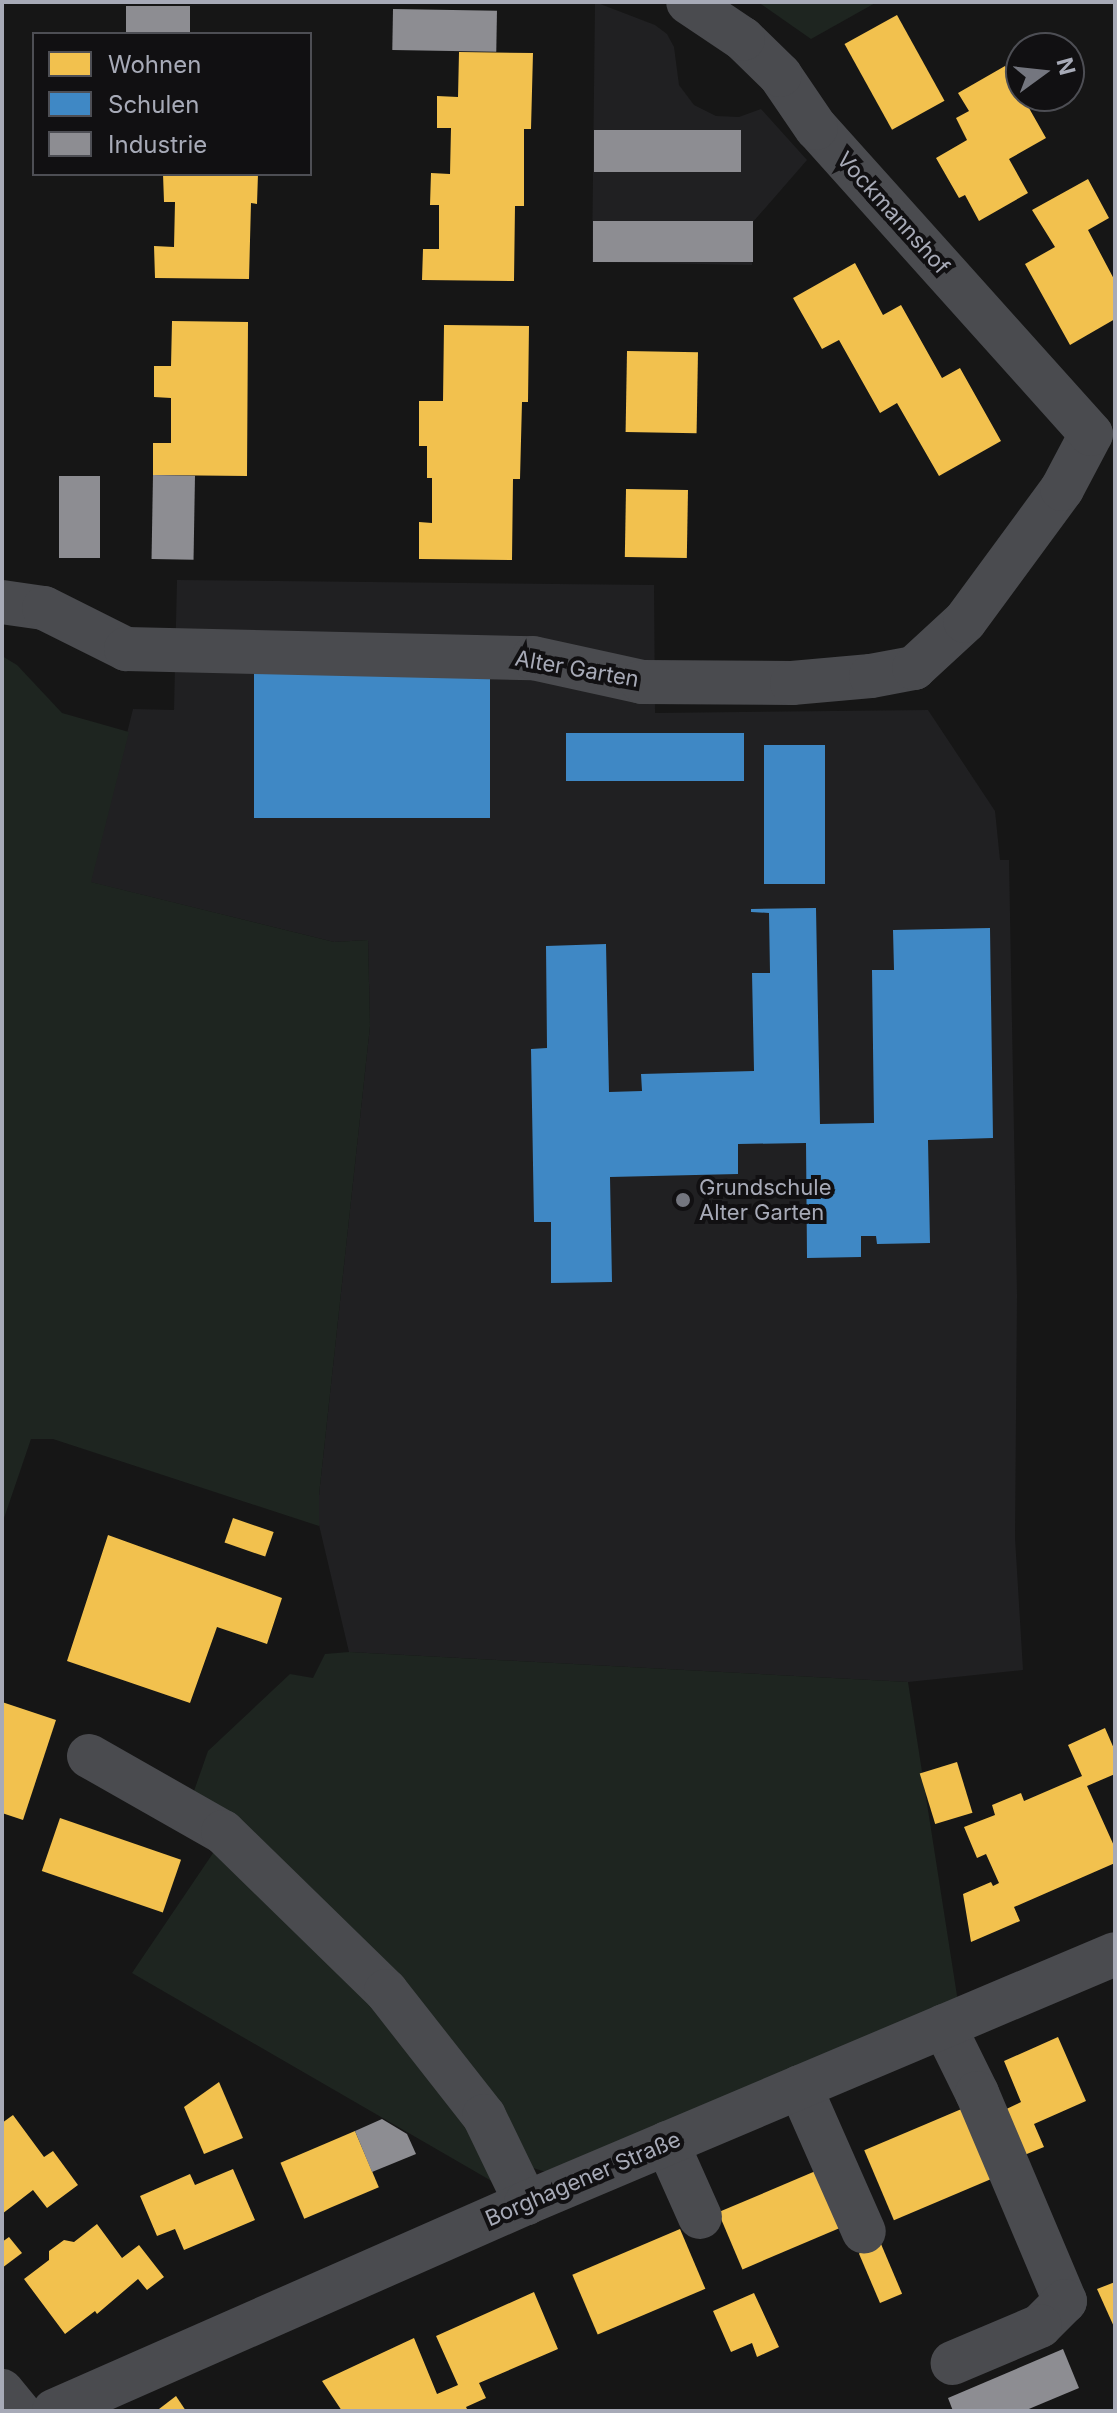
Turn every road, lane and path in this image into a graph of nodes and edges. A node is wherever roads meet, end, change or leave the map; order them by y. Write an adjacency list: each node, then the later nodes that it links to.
1 (688, 2): 2 (street, Vockmannshof)
2 (1091, 434): 3 (street, Alter Garten)
3 (2, 602)
4 (89, 1756): 9 (street)
5 (1115, 1954): 6 (street, Borghagener Straße)
6 (944, 2026): 7 (street, Borghagener Straße); 12 (street)
7 (800, 2087): 8 (street, Borghagener Straße); 11 (street)
8 (667, 2143): 9 (street, Borghagener Straße); 10 (street)
9 (526, 2203): 15 (street, Borghagener Straße)
10 (700, 2217)
11 (864, 2232)
12 (953, 2363)
13 (2, 2391): 14 (street)
14 (18, 2411)
15 (54, 2411)

